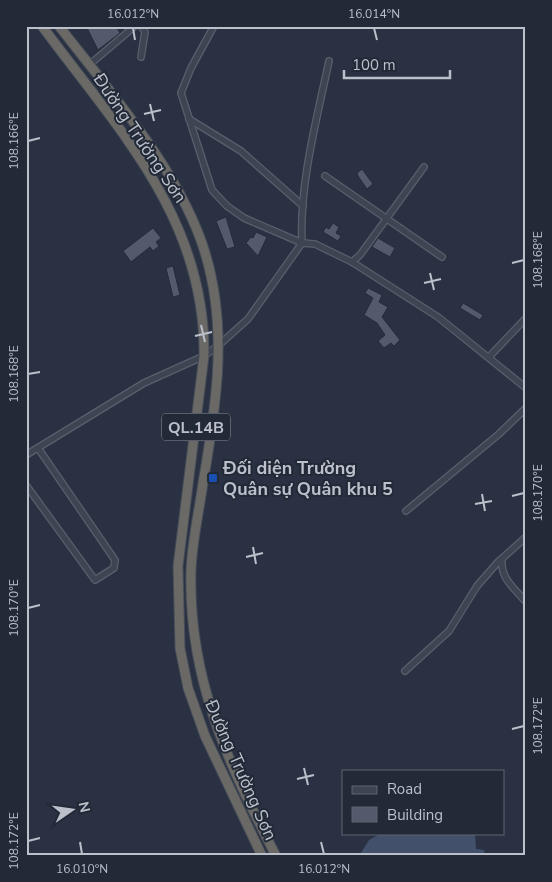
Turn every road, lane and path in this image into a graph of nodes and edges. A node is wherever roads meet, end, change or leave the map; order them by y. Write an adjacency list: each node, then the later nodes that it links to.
1 (42, 26): 19 (highway, Đường Trường Sơn / QL.14B)
2 (59, 26): 8 (highway, Đường Trường Sơn / QL.14B)
3 (141, 26): 6 (street)
4 (214, 26): 9 (street)
5 (131, 27): 8 (street)
6 (141, 57)
7 (329, 60): 12 (street)
8 (89, 65): 18 (highway, Đường Trường Sơn / QL.14B)
9 (189, 119): 12 (street); 14 (street)
10 (424, 167): 13 (street)
11 (325, 176): 13 (street)
12 (303, 206): 14 (street)
13 (386, 218): 15 (street); 16 (street)
14 (302, 243): 16 (street); 18 (street)
15 (442, 257)
16 (352, 262): 20 (street)
17 (526, 318): 20 (street)
18 (219, 345): 19 (street); 32 (highway, Đường Trường Sơn / QL.14B)
19 (204, 356): 23 (street); 31 (highway, Đường Trường Sơn / QL.14B)
20 (488, 357): 21 (street)
21 (526, 388)
22 (526, 408): 26 (street)
23 (38, 448): 24 (street); 25 (street)
24 (26, 455)
25 (26, 485)
26 (406, 511)
27 (526, 537): 28 (street)
28 (502, 558): 29 (street); 30 (street)
29 (526, 602)
30 (405, 671)
31 (262, 856)
32 (276, 856)

